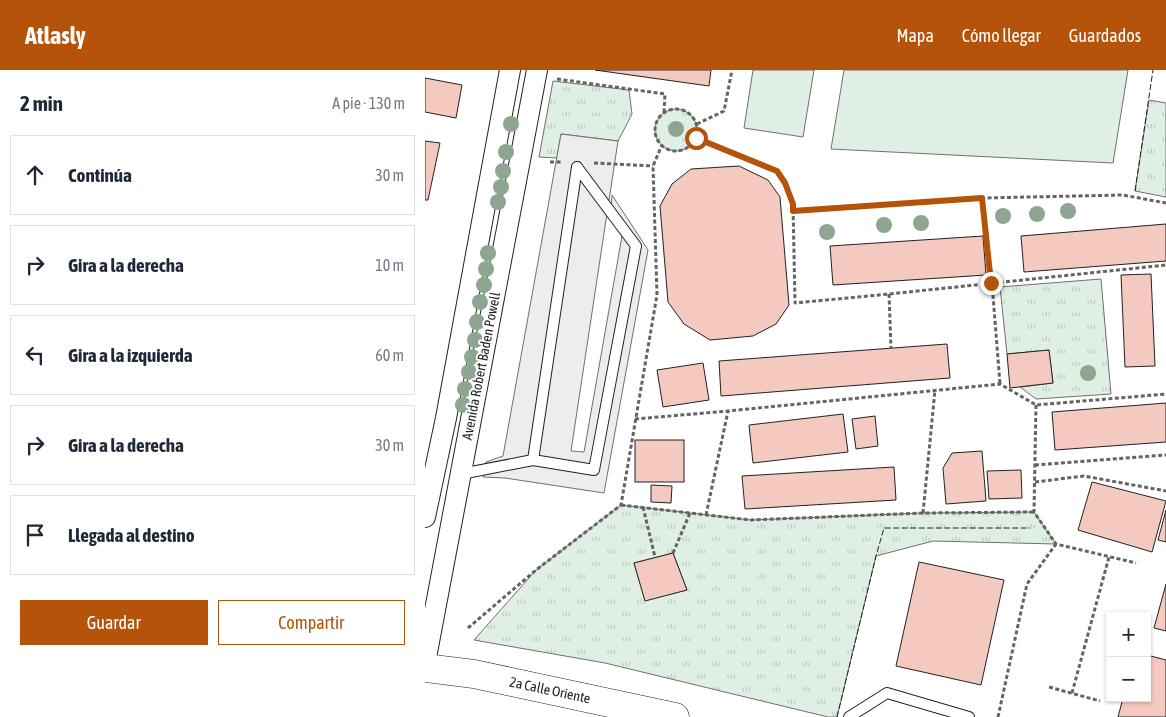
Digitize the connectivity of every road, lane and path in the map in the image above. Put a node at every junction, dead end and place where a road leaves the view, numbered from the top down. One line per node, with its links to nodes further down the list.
1 (510, 70): 13 (street, Avenida Robert Baden Powell)
2 (732, 70): 5 (path)
3 (545, 74): 4 (path); 15 (street, Avenida Robert Baden Powell)
4 (664, 114): 5 (path); 7 (path)
5 (697, 124): 6 (path)
6 (696, 138): 7 (path); 14 (path)
7 (662, 145): 10 (path)
8 (549, 162): 9 (path)
9 (568, 162)
10 (587, 163)
11 (982, 198): 12 (path); 14 (path); 17 (path)
12 (1166, 203)
13 (484, 211): 15 (street); 25 (street, Avenida Robert Baden Powell)
14 (793, 211): 18 (path)
15 (509, 215): 27 (street, Avenida Robert Baden Powell)
16 (1166, 265): 17 (path)
17 (991, 283): 18 (path); 20 (path)
18 (889, 294): 19 (path)
19 (891, 348)
20 (1000, 384): 21 (path); 23 (path)
21 (935, 390): 24 (path); 38 (path)
22 (1166, 394): 23 (path)
23 (1036, 405): 30 (path)
24 (728, 411): 26 (path); 39 (path)
25 (446, 418): 27 (street); 40 (street, Avenida Robert Baden Powell)
26 (635, 419)
27 (471, 423): 31 (street, Avenida Robert Baden Powell)
28 (1166, 455): 30 (path)
29 (533, 460): 29 (lane); 31 (lane)
30 (1035, 465): 32 (path)
31 (461, 474): 46 (street, Avenida Robert Baden Powell)
32 (1035, 482): 33 (path); 36 (path)
33 (1166, 491)
34 (621, 505): 35 (path)
35 (643, 507): 37 (path); 43 (path)
36 (1034, 512): 38 (path); 41 (path)
37 (690, 513): 39 (path); 42 (path)
38 (923, 513): 39 (path)
39 (706, 515)
40 (425, 517)
41 (1056, 544): 44 (path); 54 (path)
42 (673, 553)
43 (655, 557)
44 (1109, 557): 45 (path); 49 (path)
45 (1137, 563)
46 (425, 662)
47 (425, 668): 51 (main road, 2a Calle Oriente)
48 (1049, 687): 49 (path)
49 (1072, 693): 50 (path)
50 (1100, 701)
51 (675, 717)
52 (849, 717): 53 (lane)
53 (969, 717)
54 (998, 717)

